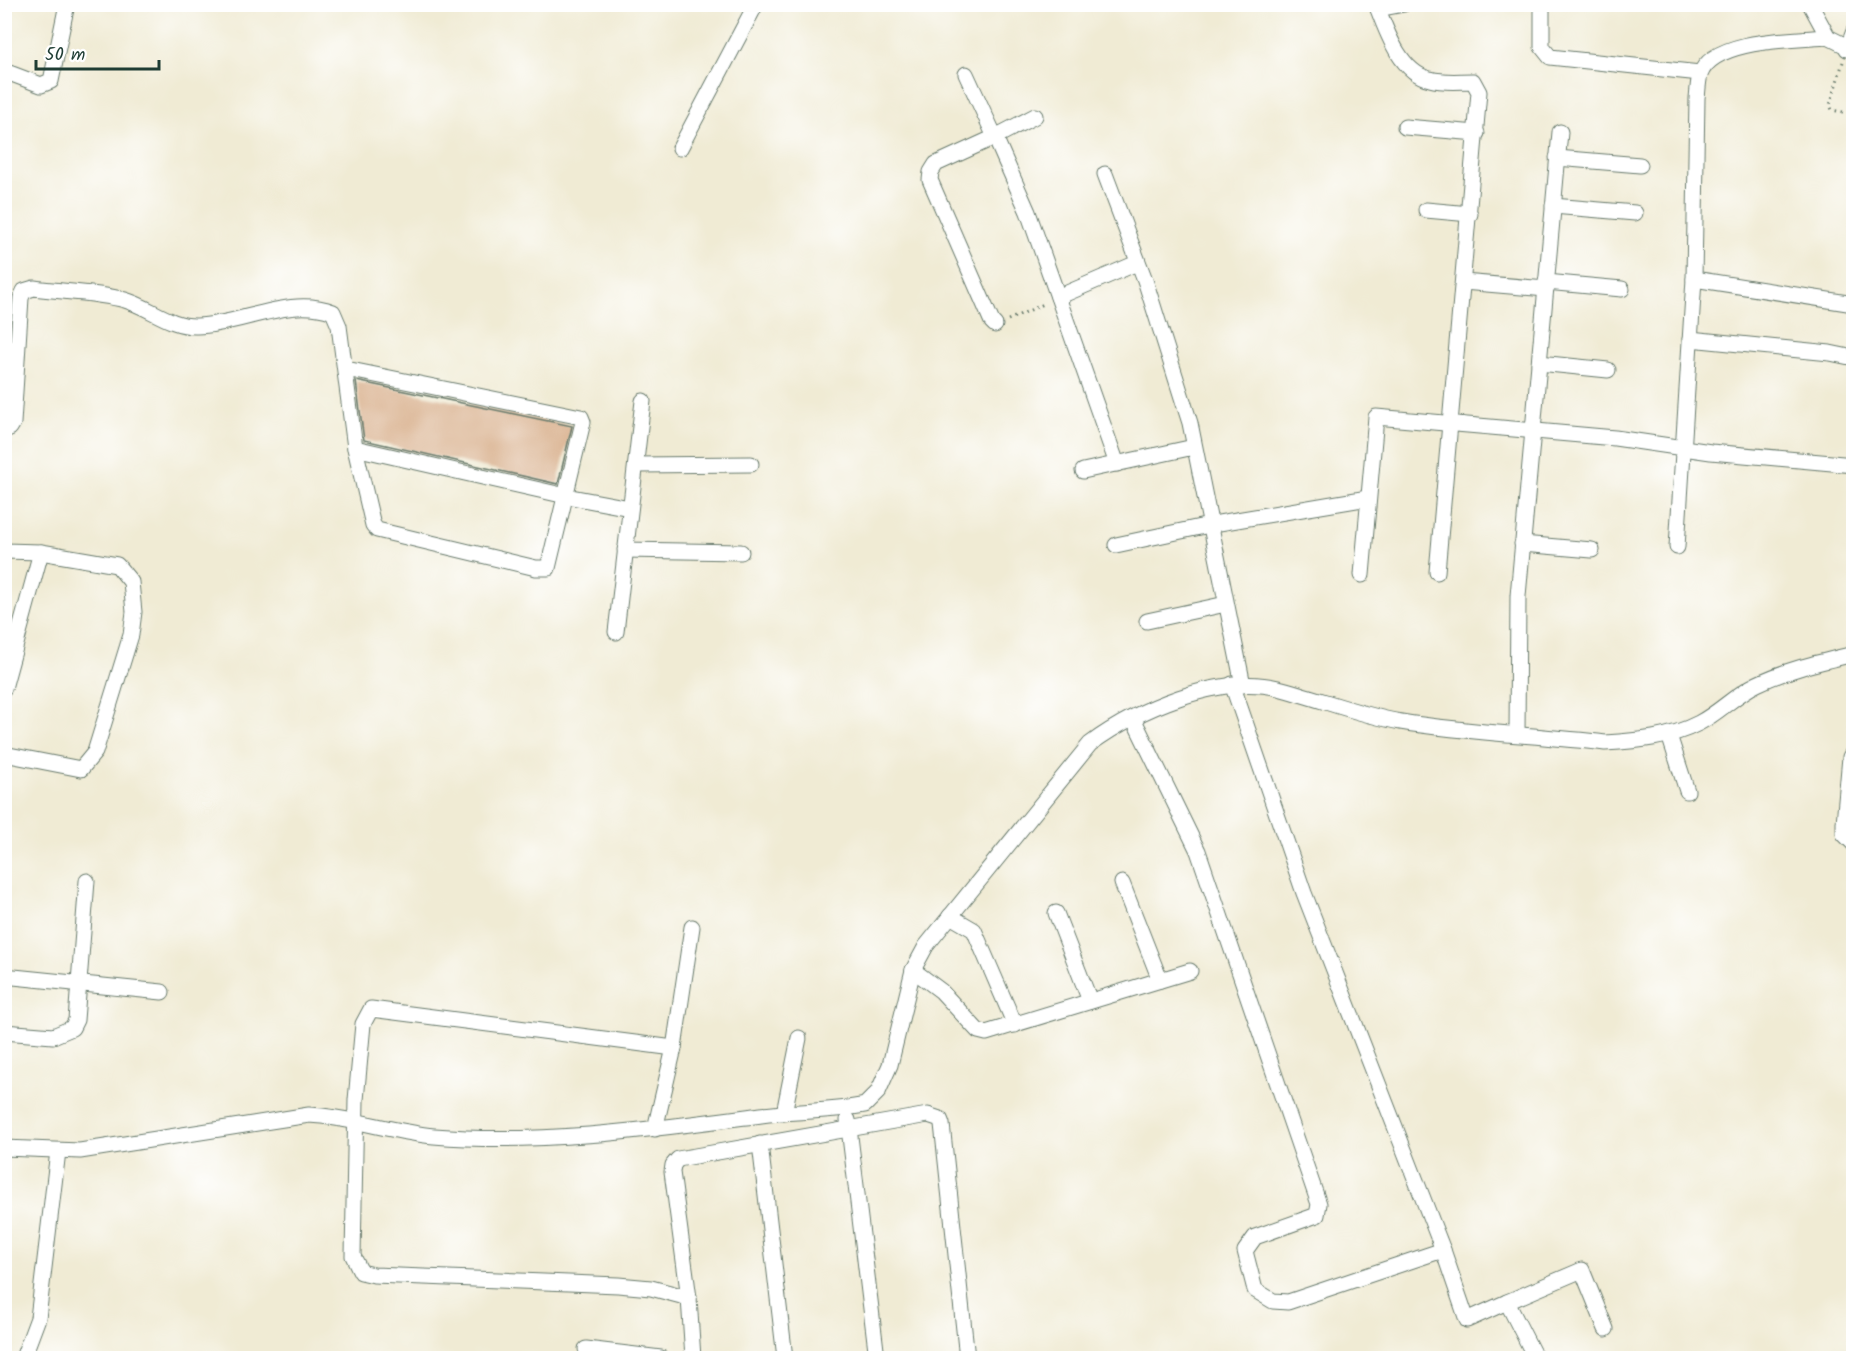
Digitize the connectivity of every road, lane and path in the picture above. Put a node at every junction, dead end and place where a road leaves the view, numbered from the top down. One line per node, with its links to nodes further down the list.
1 (67, 4): 10 (street)
2 (756, 4): 19 (street)
3 (1404, 4): 6 (street)
4 (1542, 4): 11 (street)
5 (1810, 4): 8 (street)
6 (1377, 7): 17 (street)
7 (1854, 32): 9 (street)
8 (1828, 37): 9 (street); 11 (street)
9 (1850, 49): 13 (path)
10 (4, 72)
11 (1700, 73): 28 (street)
12 (966, 74): 18 (street)
13 (1854, 114)
14 (1035, 116): 18 (street)
15 (1405, 127): 17 (street)
16 (1560, 132): 20 (street)
17 (1478, 133): 26 (street)
18 (995, 137): 32 (street); 34 (street)
19 (680, 148)
20 (1557, 158): 21 (street); 23 (street)
21 (1640, 165)
22 (1104, 174): 27 (street)
23 (1553, 206): 25 (street); 30 (street)
24 (1426, 210): 26 (street)
25 (1635, 213)
26 (1470, 214): 29 (street)
27 (1137, 263): 32 (street); 44 (street)
28 (1694, 279): 33 (street); 35 (street)
29 (1463, 282): 30 (street); 41 (street)
30 (1546, 286): 31 (street); 37 (street)
31 (1622, 289)
32 (1058, 297): 34 (path); 48 (street)
33 (1854, 304)
34 (995, 325)
35 (1690, 339): 36 (street); 46 (street)
36 (1854, 358)
37 (1539, 363): 39 (street); 43 (street)
38 (346, 369): 42 (street); 45 (street); 52 (street)
39 (1608, 370)
40 (643, 401): 49 (street)
41 (1451, 423): 43 (street); 53 (street); 64 (street)
42 (4, 429)
43 (1533, 430): 46 (street); 56 (street)
44 (1194, 447): 48 (street); 55 (street)
45 (355, 448): 52 (street); 52 (street)
46 (1683, 448): 50 (street); 58 (street)
47 (751, 464): 49 (street)
48 (1117, 464): 51 (street)
49 (636, 465): 54 (street)
50 (1854, 465)
51 (1083, 471)
52 (566, 496): 54 (street)
53 (1368, 498): 55 (street); 65 (street)
54 (630, 508): 59 (street)
55 (1210, 525): 57 (street); 66 (street)
56 (1522, 544): 60 (street); 73 (street)
57 (1116, 545)
58 (1677, 546)
59 (625, 550): 63 (street); 68 (street)
60 (1592, 550)
61 (4, 551): 62 (street)
62 (41, 552): 71 (street); 76 (street)
63 (741, 552)
64 (1437, 572)
65 (1362, 575)
66 (1226, 604): 67 (street); 70 (street)
67 (1147, 621)
68 (616, 632)
69 (1854, 654): 74 (street)
70 (1237, 685): 72 (street); 73 (street); 103 (street)
71 (4, 688)
72 (1133, 718): 82 (street); 103 (street)
73 (1517, 734): 74 (street)
74 (1669, 735): 77 (street)
75 (1854, 751): 78 (street)
76 (4, 754)
77 (1688, 791)
78 (1854, 844)
79 (87, 881): 88 (street)
80 (1122, 883): 87 (street)
81 (1056, 913): 90 (street)
82 (950, 916): 84 (street); 91 (street)
83 (692, 927): 94 (street)
84 (914, 970): 91 (street); 95 (street)
85 (1190, 971): 87 (street)
86 (4, 976): 88 (street)
87 (1160, 980): 90 (street)
88 (80, 983): 89 (street); 92 (street)
89 (162, 992)
90 (1090, 1001): 91 (street)
91 (1015, 1025)
92 (4, 1032)
93 (799, 1038): 96 (street)
94 (674, 1048): 97 (street); 99 (street)
95 (847, 1109): 96 (street); 98 (street)
96 (784, 1113): 99 (street)
97 (355, 1123): 99 (street); 102 (street); 104 (street)
98 (848, 1128): 100 (street); 113 (street); 114 (street)
99 (655, 1129)
100 (760, 1144): 104 (street); 112 (street)
101 (4, 1148): 102 (street)
102 (58, 1151): 109 (street)
103 (1443, 1250): 105 (street)
104 (689, 1298): 111 (street)
105 (1507, 1302): 106 (street); 108 (street)
106 (1606, 1329)
107 (586, 1349): 110 (street)
108 (1534, 1358)
109 (22, 1359)
110 (661, 1359)
111 (693, 1359)
112 (785, 1359)
113 (877, 1359)
114 (967, 1359)

